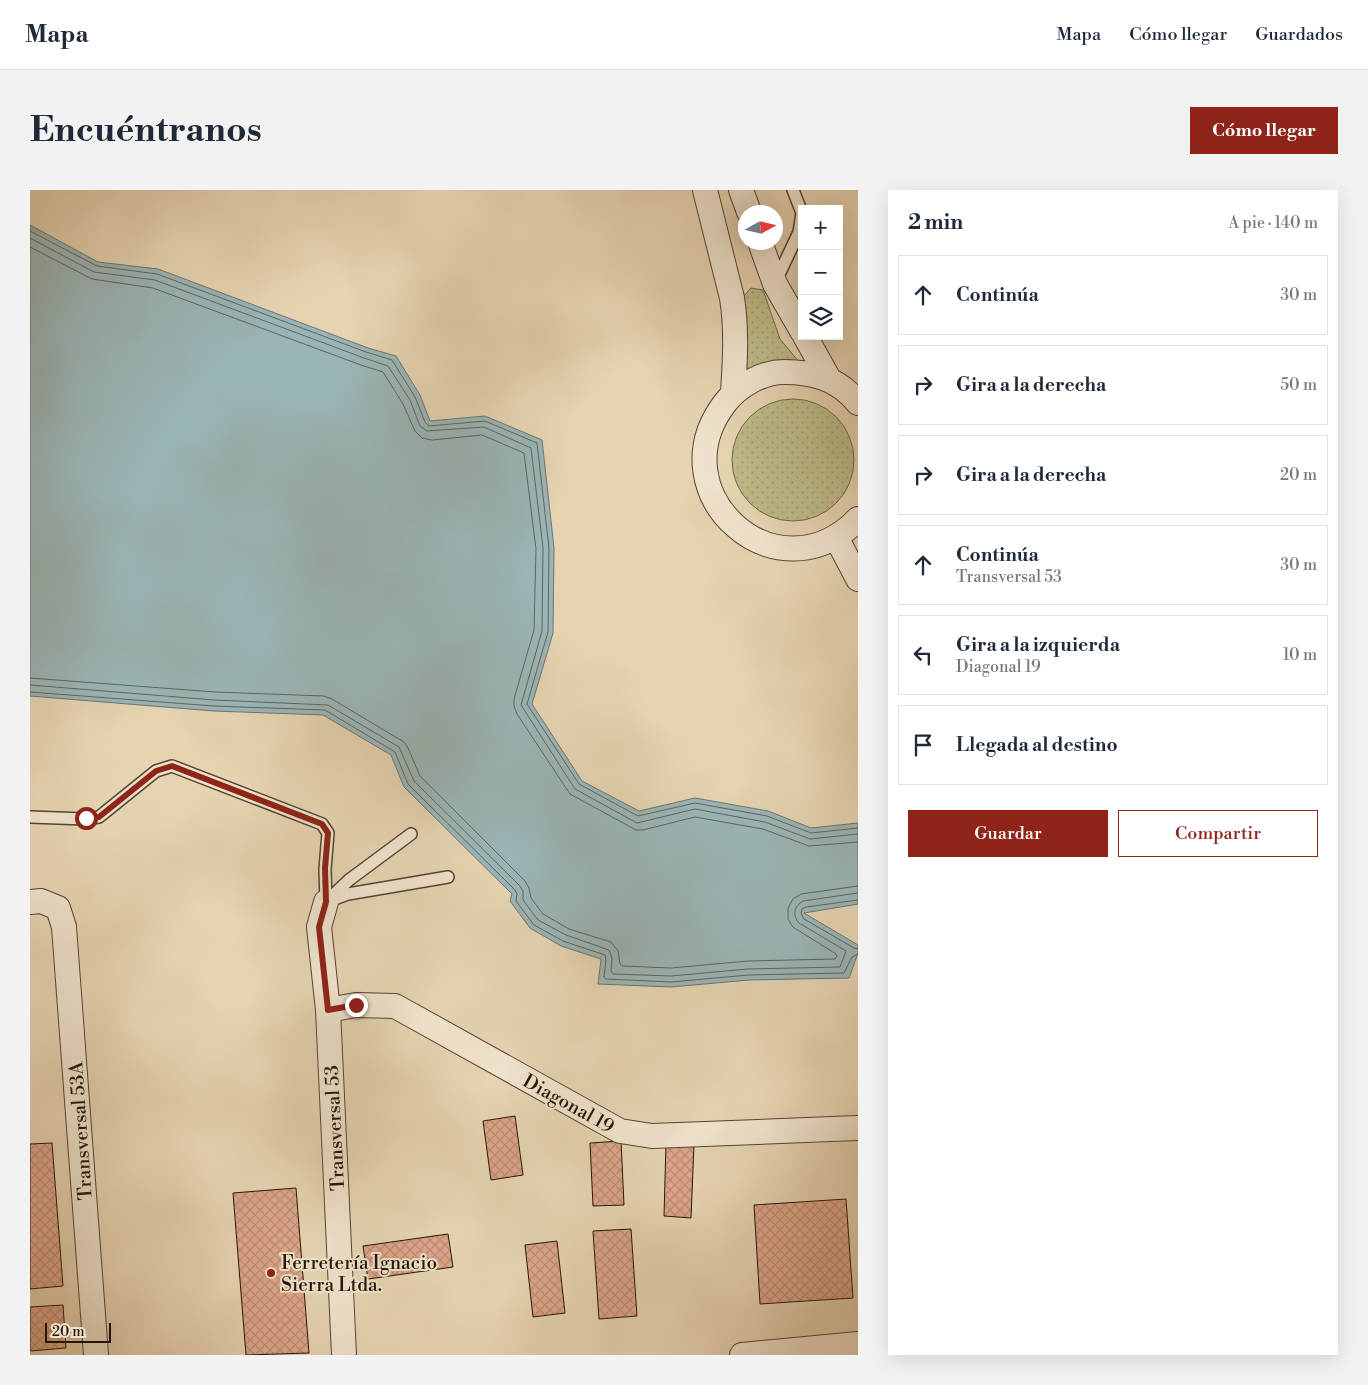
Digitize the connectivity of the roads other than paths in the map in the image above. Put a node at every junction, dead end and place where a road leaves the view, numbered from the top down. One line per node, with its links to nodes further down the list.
1 (794, 190): 4 (lane)
2 (708, 194): 8 (street)
3 (763, 250): 4 (street)
4 (775, 284): 5 (street)
5 (798, 324)
6 (807, 340): 7 (street)
7 (829, 379): 8 (street); 9 (street)
8 (733, 393): 11 (street)
9 (855, 396)
10 (858, 519): 11 (street)
11 (836, 537): 12 (street)
12 (858, 579)
13 (30, 817): 17 (lane)
14 (411, 834): 17 (lane)
15 (448, 877): 17 (lane)
16 (30, 902): 21 (street, Transversal 53A)
17 (326, 902): 18 (street, Transversal 53)
18 (328, 1010): 19 (street, Diagonal 19); 22 (street, Transversal 53)
19 (858, 1128)
20 (858, 1344): 23 (street)
21 (96, 1355)
22 (344, 1355)
23 (742, 1355)

